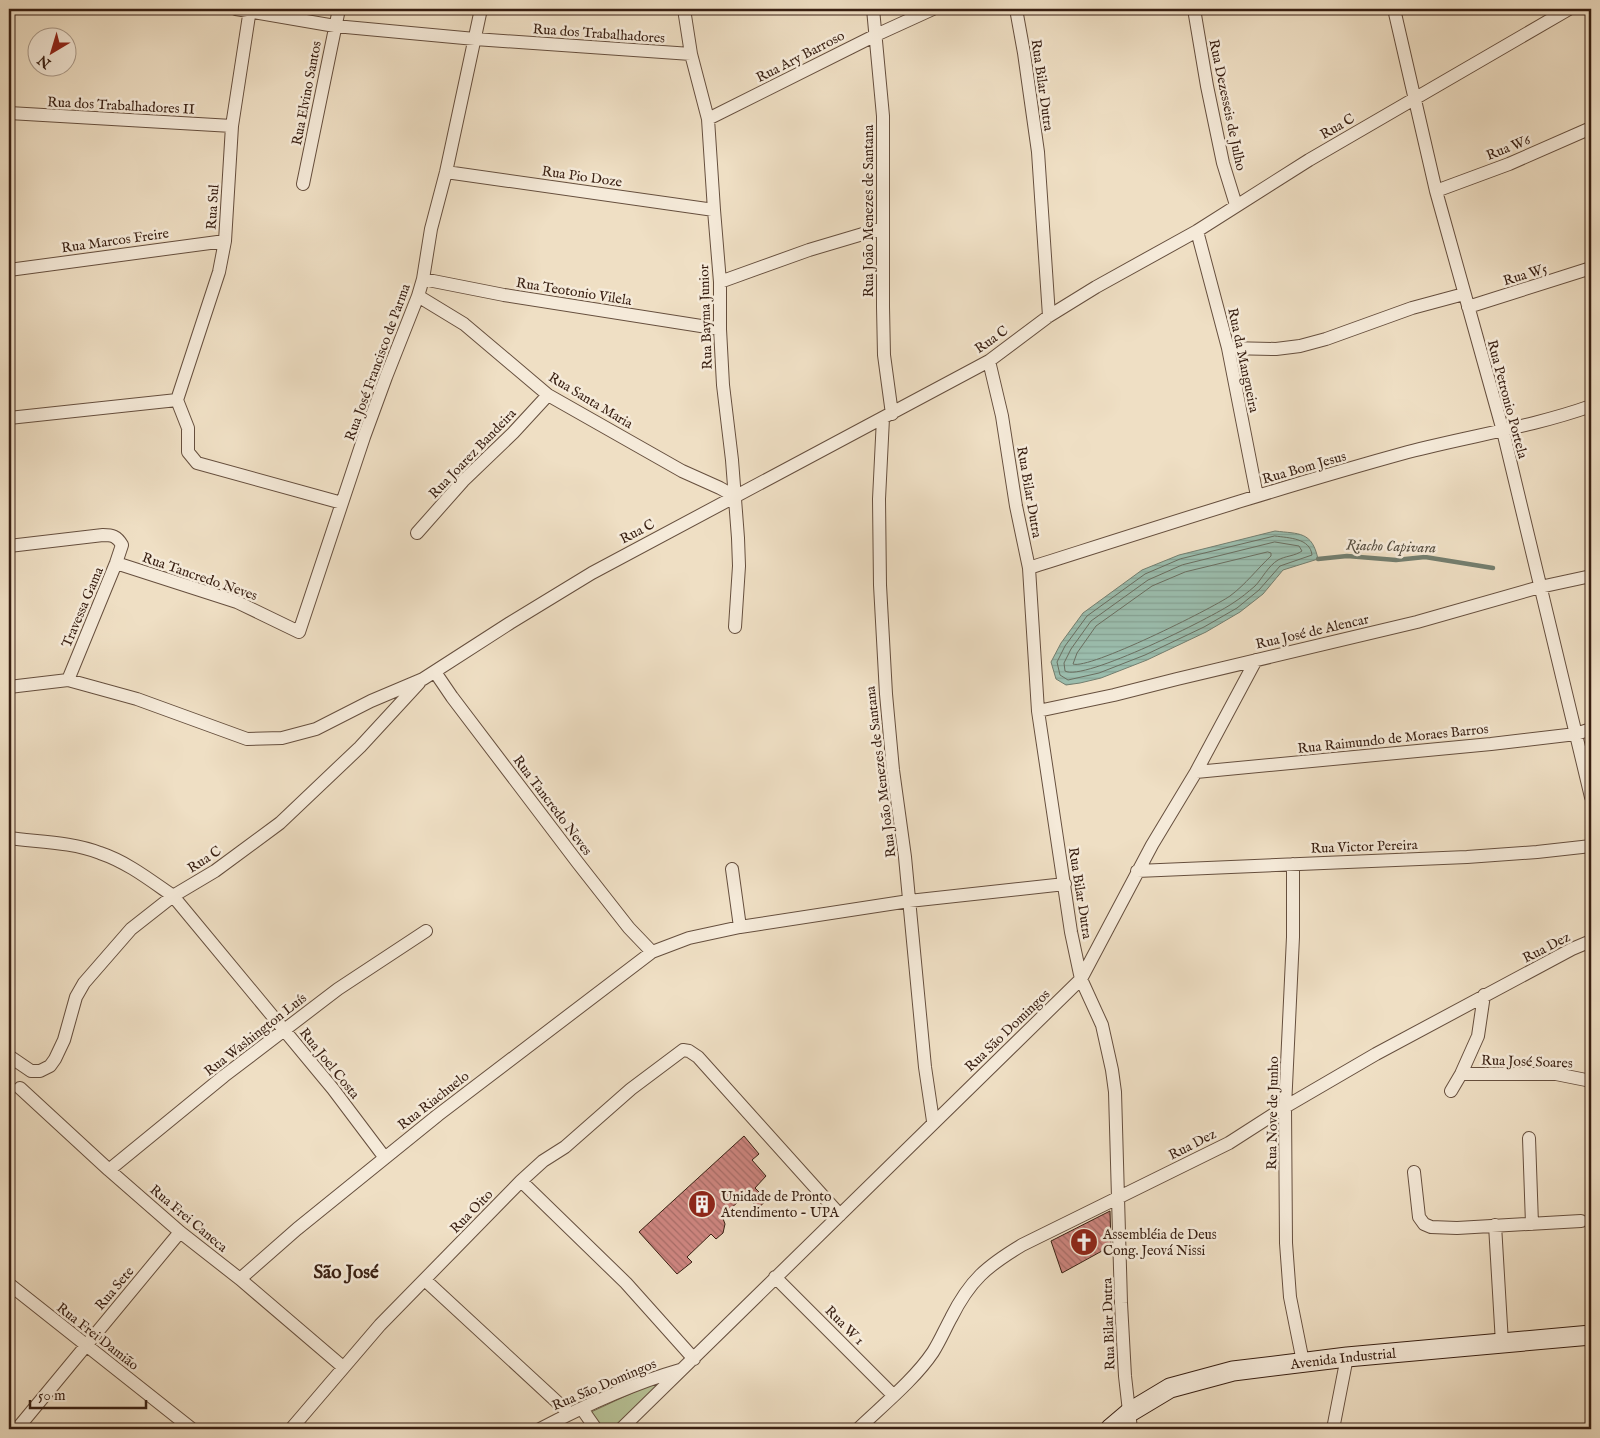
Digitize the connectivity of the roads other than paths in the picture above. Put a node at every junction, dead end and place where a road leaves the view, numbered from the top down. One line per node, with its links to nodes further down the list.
1 (245, 9): 11 (street, Rua dos Trabalhadores); 18 (street, Rua Sul)
2 (339, 9): 11 (street, Rua Elvino Santos)
3 (481, 9): 13 (street, Rua José Francisco de Parma)
4 (684, 9): 14 (street, Rua Bayma Junior)
5 (873, 9): 12 (street, Rua João Menezes de Santana)
6 (933, 9): 12 (street, Rua Ary Barroso)
7 (1016, 9): 34 (street, Rua Bilar Dutra)
8 (1194, 9): 23 (street, Rua Dezesseis de Julho)
9 (1394, 9): 15 (street, Rua Petronio Portela)
10 (1569, 9): 15 (street, Rua C)
11 (336, 26): 13 (street, Rua dos Trabalhadores); 21 (street, Rua Elvino Santos)
12 (876, 35): 17 (street, Rua Ary Barroso); 25 (street, Rua João Menezes de Santana)
13 (475, 40): 14 (street, Rua dos Trabalhadores); 20 (street, Rua José Francisco de Parma)
14 (691, 54): 17 (street, Rua Bayma Junior)
15 (1414, 99): 22 (street, Rua Petronio Portela); 23 (street, Rua C)
16 (9, 113): 18 (street, Rua dos Trabalhadores II)
17 (708, 119): 24 (street, Rua Bayma Junior)
18 (232, 126): 27 (street, Rua Sul)
19 (1591, 128): 22 (street, Rua W6)
20 (446, 172): 24 (street, Rua Pio Doze); 30 (street, Rua José Francisco de Parma)
21 (303, 184)
22 (1436, 191): 33 (street, Rua Petronio Portela)
23 (1236, 205): 26 (street, Rua C)
24 (714, 210): 31 (street, Rua Bayma Junior)
25 (883, 228): 31 (street); 41 (street, Rua João Menezes de Santana)
26 (1197, 231): 34 (street, Rua C); 36 (street, Rua da Mangueira)
27 (225, 241): 29 (street, Rua Marcos Freire); 39 (street, Rua Sul)
28 (1591, 268): 33 (street, Rua W5)
29 (9, 270)
30 (423, 279): 32 (street, Rua José Francisco de Parma); 35 (street, Rua Teotonio Vilela)
31 (720, 282): 35 (street, Rua Bayma Junior)
32 (418, 296): 38 (street, Rua Santa Maria); 46 (street, Rua José Francisco de Parma)
33 (1466, 301): 36 (street, Rua W5); 43 (street, Rua Petronio Portela)
34 (1049, 316): 37 (street, Rua C)
35 (720, 330): 44 (street, Rua Bayma Junior)
36 (1228, 348): 45 (street, Rua da Mangueira)
37 (989, 361): 41 (street, Rua C); 50 (street, Rua Bilar Dutra)
38 (548, 395): 44 (street, Rua Santa Maria); 47 (street, Rua Joarez Bandeira)
39 (177, 400): 42 (street); 46 (street)
40 (1591, 406): 43 (street, Rua Bom Jesus)
41 (887, 416): 44 (street, Rua C); 72 (street, Rua João Menezes de Santana)
42 (9, 418)
43 (1502, 431): 45 (street, Rua Bom Jesus); 52 (street, Rua Petronio Portela)
44 (734, 496): 53 (street, Rua Bayma Junior); 56 (street, Rua C)
45 (1257, 496): 50 (street, Rua Bom Jesus)
46 (342, 503): 54 (street, Rua José Francisco de Parma)
47 (417, 533)
48 (9, 546): 49 (street, Travessa Gama)
49 (116, 564): 54 (street, Rua Tancredo Neves); 57 (street, Travessa Gama)
50 (1029, 568): 60 (street, Rua Bilar Dutra)
51 (1591, 576): 52 (street, Rua José de Alencar)
52 (1540, 587): 55 (street, Rua José de Alencar); 62 (street, Rua Petronio Portela)
53 (735, 627)
54 (299, 632)
55 (1256, 660): 60 (street, Rua José de Alencar); 63 (street, Rua São Domingos)
56 (435, 672): 58 (street, Rua C); 76 (street, Rua Tancredo Neves)
57 (68, 680): 58 (street, Rua C); 59 (street)
58 (423, 680): 71 (street, Rua C)
59 (9, 687)
60 (1038, 711): 70 (street, Rua Bilar Dutra)
61 (1591, 729): 62 (street, Rua Raimundo de Moraes Barros)
62 (1576, 734): 63 (street, Rua Raimundo de Moraes Barros); 64 (street, Rua Petronio Portela)
63 (1196, 772): 69 (street, Rua São Domingos)
64 (1591, 797)
65 (9, 838): 71 (street, Rua Joel Costa)
66 (1591, 846): 67 (street, Rua Victor Pereira)
67 (1293, 864): 69 (street, Rua Victor Pereira); 85 (street, Rua Nove de Junho)
68 (732, 869): 73 (street)
69 (1137, 871): 77 (street, Rua São Domingos)
70 (1065, 884): 72 (street, Rua Riachuelo); 77 (street, Rua Bilar Dutra)
71 (173, 896): 79 (street, Rua Joel Costa); 80 (street, Rua C)
72 (909, 901): 73 (street, Rua Riachuelo); 86 (street, Rua João Menezes de Santana)
73 (740, 927): 76 (street, Rua Riachuelo)
74 (426, 931): 79 (street, Rua Washington Luís)
75 (1591, 941): 78 (street, Rua Dez)
76 (652, 952): 88 (street, Rua Riachuelo)
77 (1081, 979): 86 (street, Rua São Domingos); 92 (street, Rua Bilar Dutra)
78 (1484, 995): 81 (street); 85 (street, Rua Dez)
79 (284, 1030): 88 (street, Rua Joel Costa); 89 (street, Rua Washington Luís)
80 (9, 1056)
81 (1461, 1074): 82 (street, Rua José Soares); 84 (street)
82 (1591, 1080)
83 (20, 1088): 89 (street, Rua Frei Caneca)
84 (1451, 1091)
85 (1285, 1106): 92 (street, Rua Dez); 107 (street, Rua Nove de Junho)
86 (934, 1121): 93 (street, Rua São Domingos)
87 (1528, 1138): 95 (street)
88 (384, 1158): 99 (street, Rua Riachuelo)
89 (110, 1170): 97 (street, Rua Frei Caneca)
90 (1414, 1172): 96 (street)
91 (521, 1181): 93 (street, Rua Oito); 100 (street, Rua Oito); 106 (street)
92 (1119, 1198): 110 (street, Rua Dez); 113 (street, Rua Bilar Dutra)
93 (840, 1215): 98 (street, Rua São Domingos)
94 (1581, 1221): 95 (street)
95 (1532, 1224): 96 (street)
96 (1495, 1226): 103 (street)
97 (180, 1232): 99 (street, Rua Frei Caneca); 104 (street, Rua Sete)
98 (776, 1278): 106 (street, Rua São Domingos); 110 (street, Rua W 1)
99 (240, 1279): 108 (street, Rua Frei Caneca)
100 (425, 1280): 108 (street, Rua Oito); 112 (street)
101 (9, 1284): 104 (street, Rua Frei Damião)
102 (1591, 1335): 103 (street, Avenida Industrial)
103 (1502, 1343): 105 (street, Avenida Industrial)
104 (86, 1345): 114 (street, Rua Sete); 115 (street, Rua Frei Damião)
105 (1346, 1357): 107 (street, Avenida Industrial); 122 (street)
106 (694, 1359): 109 (street, Rua São Domingos)
107 (1303, 1362): 113 (street, Avenida Industrial)
108 (343, 1367): 116 (street, Rua Oito)
109 (681, 1369): 111 (street, Rua São Domingos); 119 (street)
110 (893, 1394): 120 (street, Rua Dez)
111 (582, 1409): 112 (street, Rua São Domingos); 118 (street)
112 (569, 1413): 117 (street, Rua São Domingos)
113 (1130, 1421): 121 (street, Avenida Industrial)
114 (17, 1429)
115 (192, 1429)
116 (291, 1429)
117 (540, 1429)
118 (596, 1429)
119 (621, 1429)
120 (858, 1429)
121 (1110, 1429)
122 (1333, 1429)

